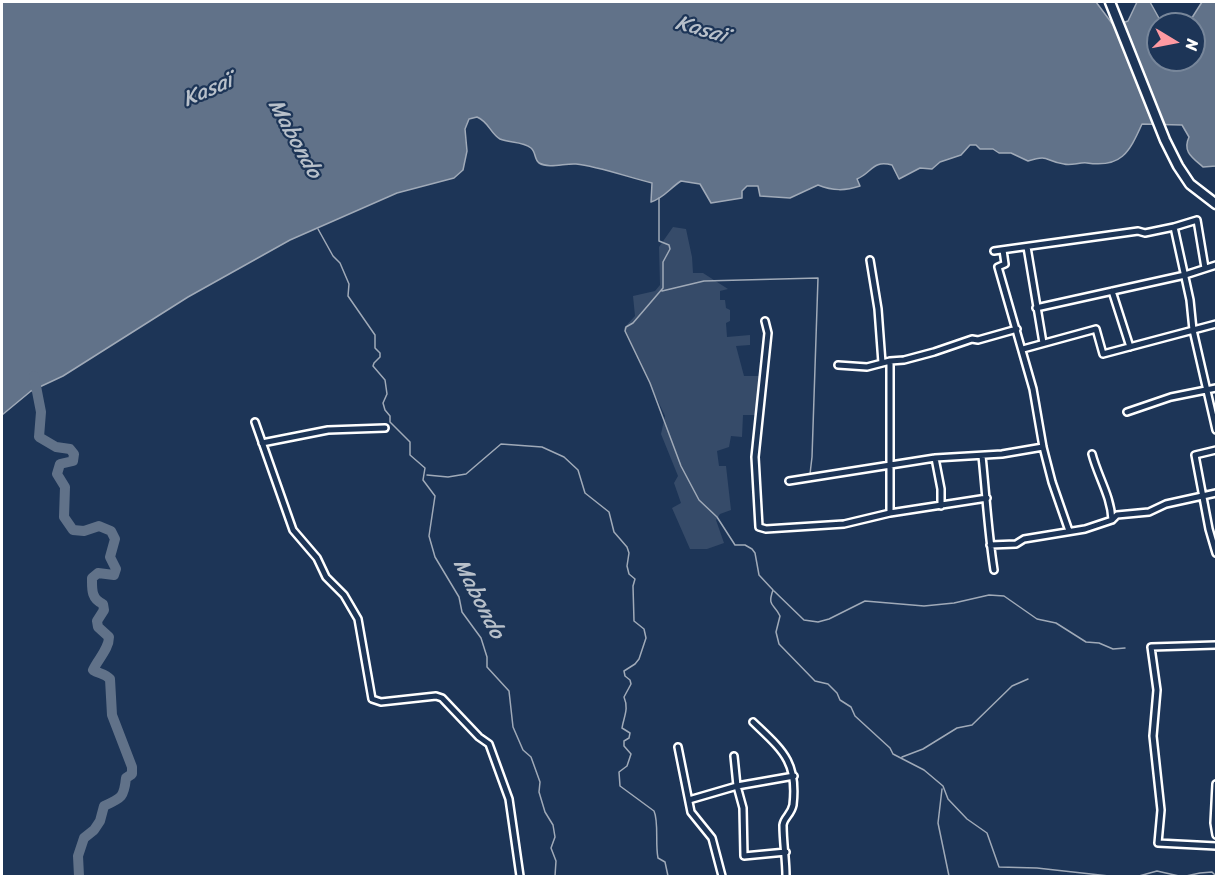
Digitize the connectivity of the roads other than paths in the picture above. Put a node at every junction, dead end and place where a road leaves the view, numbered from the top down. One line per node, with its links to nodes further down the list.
1 (1110, 2): 2 (main road)
2 (1216, 204)
3 (1174, 227): 4 (street); 9 (street); 10 (street)
4 (1027, 247): 5 (street); 12 (street)
5 (1003, 250): 6 (street); 15 (street)
6 (994, 251)
7 (870, 260): 21 (street)
8 (1216, 265): 9 (street)
9 (1205, 268): 10 (street)
10 (1185, 275): 11 (street); 16 (street)
11 (1112, 291): 12 (street); 18 (street)
12 (1036, 308): 17 (street)
13 (765, 321): 41 (street)
14 (1216, 324): 16 (street)
15 (1017, 330): 19 (street); 20 (street)
16 (1193, 330): 18 (street); 24 (street)
17 (1043, 343): 18 (street); 19 (street)
18 (1130, 347)
19 (1023, 349): 30 (street)
20 (890, 361): 21 (street); 35 (street)
21 (882, 363): 22 (street)
22 (837, 365)
23 (1216, 388): 24 (street)
24 (1207, 390): 25 (street); 28 (street)
25 (1127, 412)
26 (255, 422): 29 (street)
27 (385, 428): 29 (street)
28 (1216, 430)
29 (262, 443): 59 (street)
30 (1043, 447): 33 (street); 43 (street)
31 (1216, 450): 38 (street)
32 (1092, 454): 42 (street)
33 (982, 456): 34 (street); 39 (street)
34 (935, 458): 35 (street); 40 (street)
35 (890, 466): 36 (street); 41 (street)
36 (789, 481)
37 (1216, 493): 38 (street)
38 (1202, 496): 42 (street); 45 (street)
39 (987, 498): 40 (street); 44 (street)
40 (941, 506): 41 (street)
41 (890, 513)
42 (1112, 520): 43 (street)
43 (1069, 531): 44 (street)
44 (990, 544): 46 (street)
45 (1216, 553)
46 (994, 570)
47 (1216, 645): 57 (street)
48 (753, 722): 51 (street)
49 (678, 747): 54 (street)
50 (734, 756): 53 (street)
51 (794, 776): 53 (street); 58 (street)
52 (1216, 784): 55 (street)
53 (737, 786): 54 (street); 58 (street)
54 (689, 800): 60 (street)
55 (1216, 812): 56 (street)
56 (1216, 835)
57 (1216, 846)
58 (786, 852): 61 (street)
59 (520, 876)
60 (723, 876)
61 (786, 876)

